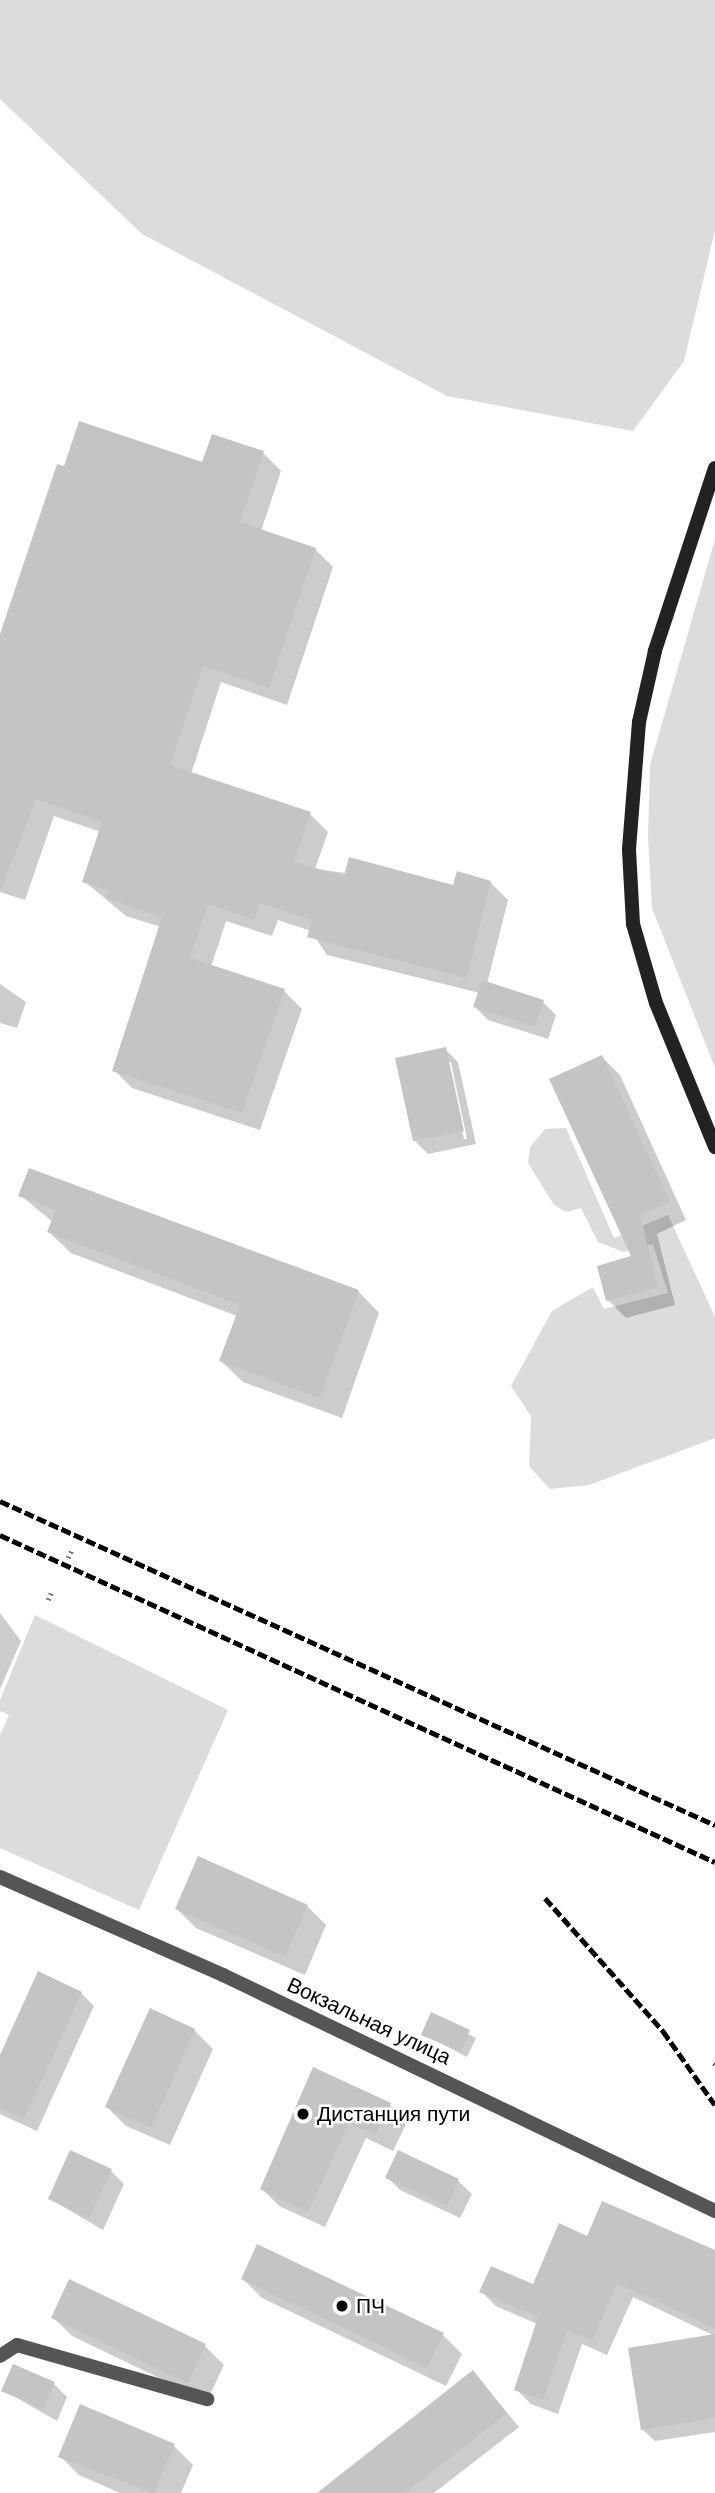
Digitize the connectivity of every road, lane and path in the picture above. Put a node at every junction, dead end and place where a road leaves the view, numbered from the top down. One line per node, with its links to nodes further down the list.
1 (714, 470): 2 (main road)
2 (715, 1147)
3 (72, 1549): 4 (path)
4 (68, 1558)
5 (51, 1593): 6 (path)
6 (48, 1600)
7 (0, 1877): 8 (street, Вокзальная улица)
8 (715, 2211)
9 (0, 2356): 10 (street)
10 (207, 2399)

